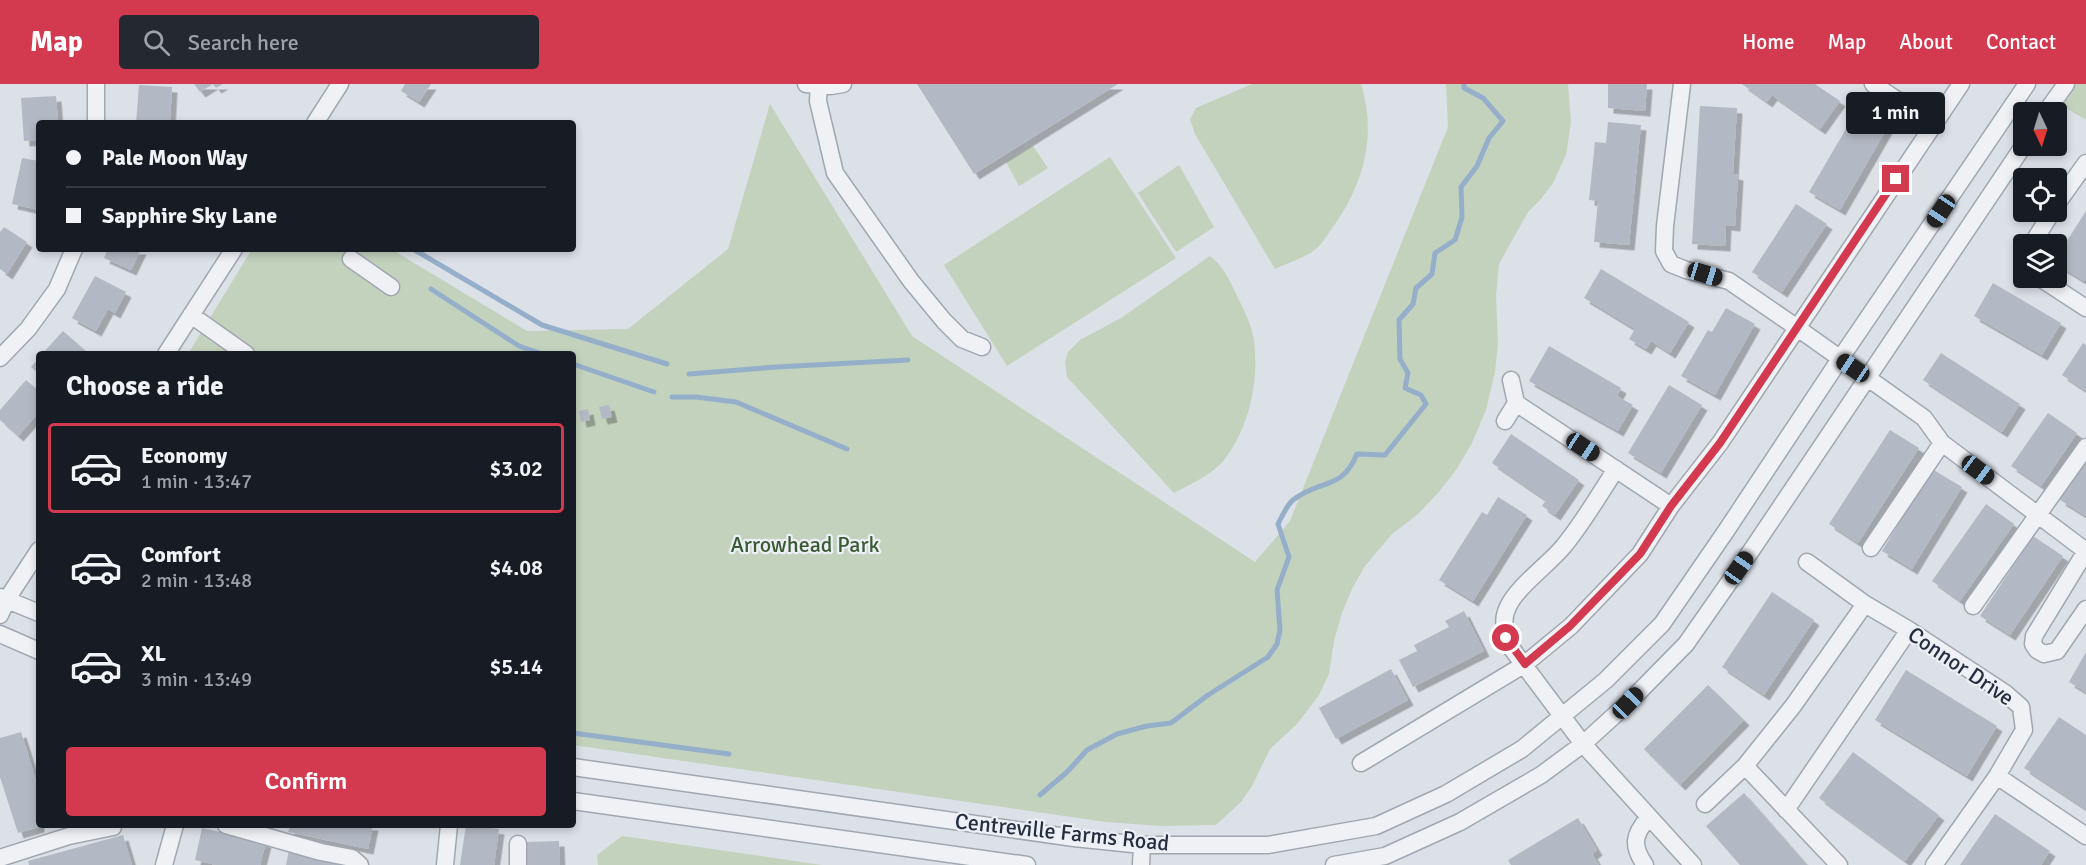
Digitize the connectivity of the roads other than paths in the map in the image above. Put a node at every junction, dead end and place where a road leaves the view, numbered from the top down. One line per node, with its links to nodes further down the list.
1 (96, 84): 11 (street)
2 (340, 84): 12 (street)
3 (843, 84): 9 (street)
4 (1682, 84): 24 (street)
5 (1873, 84): 13 (street)
6 (1961, 84): 13 (street)
7 (2027, 84): 29 (street, Centreville Farms Road)
8 (2066, 84): 10 (street)
9 (813, 85): 25 (street)
10 (2053, 102)
11 (96, 120)
12 (317, 120)
13 (1933, 124): 24 (street)
14 (2017, 156): 30 (street)
15 (2086, 163): 16 (street)
16 (2067, 190)
17 (73, 252): 28 (street)
18 (232, 252): 23 (street)
19 (351, 258): 20 (street)
20 (391, 287)
21 (2055, 288): 22 (street)
22 (2086, 308)
23 (191, 315): 26 (street); 27 (street)
24 (1796, 327): 29 (street); 37 (street)
25 (982, 347)
26 (168, 351)
27 (242, 351)
28 (0, 358)
29 (1840, 359): 30 (street); 53 (street, Centreville Farms Road)
30 (1867, 377): 34 (street); 54 (street)
31 (1511, 380): 32 (street)
32 (1516, 403): 33 (street); 36 (street)
33 (1505, 421)
34 (1942, 443): 38 (street); 39 (street)
35 (2086, 447): 38 (street)
36 (1616, 469): 37 (street); 52 (street)
37 (1671, 506): 52 (street)
38 (2038, 516): 40 (street); 45 (street)
39 (1871, 548)
40 (2086, 551): 46 (street)
41 (36, 554): 43 (street)
42 (1807, 562): 44 (street, Connor Drive)
43 (4, 598): 47 (street); 48 (street)
44 (1865, 604): 49 (street, Connor Drive); 56 (street)
45 (1973, 606)
46 (2086, 609)
47 (36, 612)
48 (0, 615)
49 (1909, 630): 58 (street, Connor Drive); 61 (street)
50 (0, 634): 51 (street)
51 (36, 650)
52 (1525, 664): 53 (street); 55 (street)
53 (1563, 717): 54 (street); 70 (street, Centreville Farms Road)
54 (1583, 744): 62 (street); 79 (street)
55 (1361, 763)
56 (1745, 766): 60 (street); 61 (street)
57 (576, 767): 70 (street, Centreville Farms Road)
58 (1997, 776): 68 (street); 82 (street, Connor Drive)
59 (576, 801): 77 (street, Centreville Farms Road)
60 (1705, 804)
61 (1786, 810): 81 (street)
62 (1649, 817): 72 (street); 80 (street)
63 (102, 828): 67 (street)
64 (174, 828): 73 (street)
65 (237, 828): 74 (street)
66 (449, 828): 75 (street)
67 (68, 831): 71 (street)
68 (2086, 836)
69 (518, 844): 76 (street)
70 (1142, 845): 78 (street)
71 (4, 860)
72 (1691, 864)
73 (164, 865)
74 (360, 865)
75 (445, 865)
76 (518, 865)
77 (1027, 865)
78 (1141, 865)
79 (1334, 865)
80 (1645, 865)
81 (1839, 865)
82 (1934, 865)

